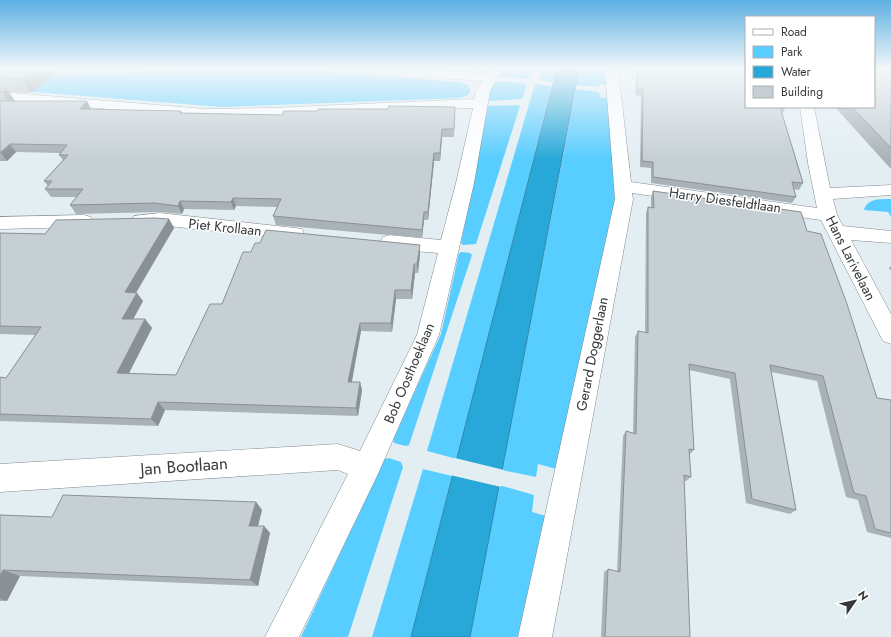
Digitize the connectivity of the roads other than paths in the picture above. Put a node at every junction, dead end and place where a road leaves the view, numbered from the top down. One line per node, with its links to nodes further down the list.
1 (33, 99): 4 (street)
2 (481, 99): 4 (street, Bob Oosthoeklaan)
3 (615, 99): 6 (street, Gerard Doggerlaan)
4 (480, 104): 17 (street, Bob Oosthoeklaan)
5 (807, 108): 8 (street, Hans Larivelaan)
6 (622, 186): 9 (street, Harry Diesfeldtlaan); 22 (street, Gerard Doggerlaan)
7 (891, 190): 8 (street)
8 (823, 194): 9 (street, Hans Larivelaan)
9 (828, 214): 13 (street, Hans Larivelaan)
10 (128, 220): 14 (street, Piet Krollaan)
11 (104, 221): 12 (street)
12 (0, 223)
13 (837, 232): 15 (street); 18 (street, Hans Larivelaan)
14 (310, 235)
15 (891, 237)
16 (372, 241): 17 (street)
17 (450, 248): 19 (street, Bob Oosthoeklaan)
18 (891, 335)
19 (367, 467): 20 (street, Jan Bootlaan); 21 (street, Bob Oosthoeklaan)
20 (0, 478)
21 (282, 637)
22 (535, 637)

